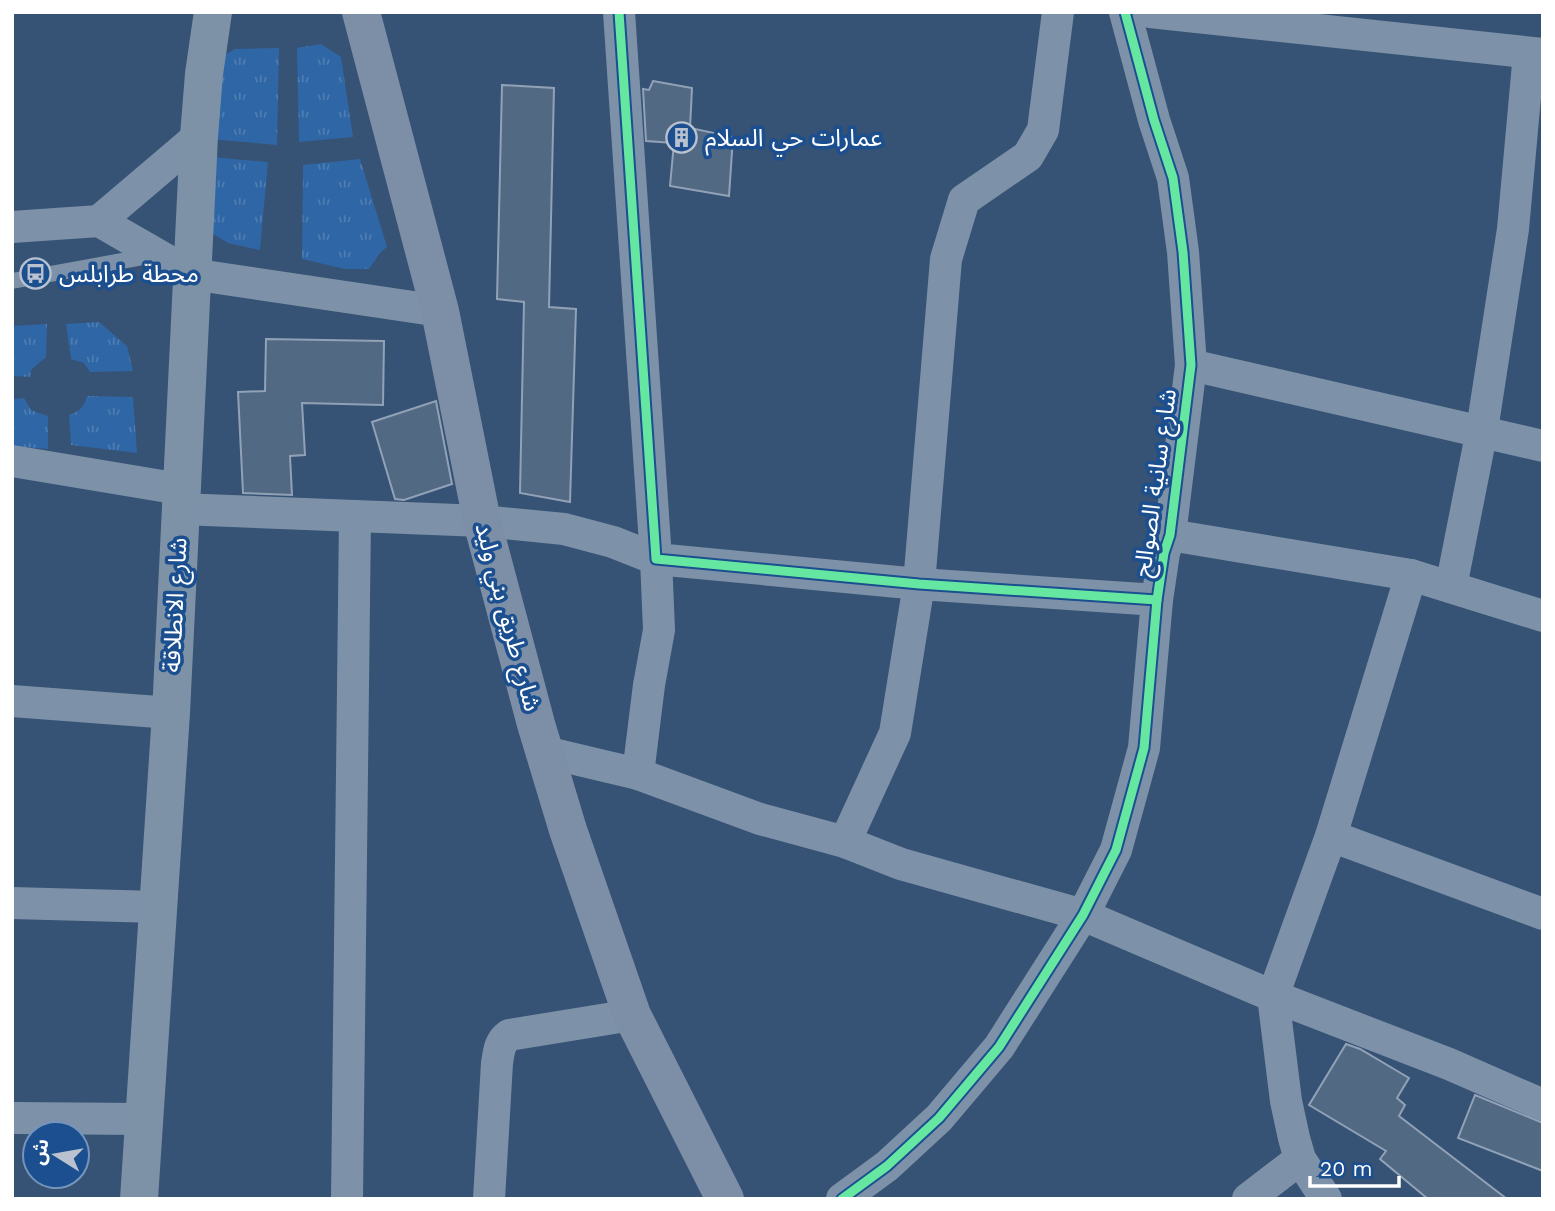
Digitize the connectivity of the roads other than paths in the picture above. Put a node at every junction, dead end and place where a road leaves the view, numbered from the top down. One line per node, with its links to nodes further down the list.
1 (213, 12): 8 (highway, شارع الانطلاقة)
2 (362, 12): 14 (main road, شارع طريق بني وليد)
3 (619, 12): 23 (street)
4 (1058, 12): 25 (street)
5 (1125, 12): 15 (street, شارع سانية الصوالح)
6 (1150, 12): 7 (street)
7 (1536, 53): 16 (street)
8 (199, 136): 9 (street); 12 (highway, شارع الانطلاقة)
9 (99, 221): 10 (street); 11 (street)
10 (12, 227)
11 (157, 254): 12 (street); 13 (lane)
12 (191, 274): 14 (street); 19 (highway, شارع الانطلاقة)
13 (12, 281)
14 (440, 311): 21 (main road, شارع طريق بني وليد)
15 (1191, 365): 16 (street); 22 (street, شارع سانية الصوالح)
16 (1482, 430): 17 (street); 26 (street)
17 (1543, 446)
18 (12, 461): 19 (street)
19 (180, 499): 20 (street); 30 (highway, شارع الانطلاقة)
20 (355, 516): 21 (street); 46 (street)
21 (482, 521): 23 (street); 31 (main road, شارع طريق بني وليد)
22 (1170, 535): 24 (street); 27 (street, شارع سانية الصوالح)
23 (656, 559): 25 (street); 32 (street)
24 (1411, 575): 26 (street); 33 (street)
25 (919, 584): 27 (street); 34 (street)
26 (1451, 587): 28 (street)
27 (1157, 600): 38 (street, شارع سانية الصوالح)
28 (1543, 616)
29 (12, 701): 30 (street)
30 (171, 713): 36 (highway, شارع الانطلاقة)
31 (545, 752): 32 (street); 40 (main road, شارع طريق بني وليد)
32 (638, 774): 34 (street)
33 (1332, 836): 37 (street); 39 (street)
34 (845, 842): 38 (street)
35 (12, 903): 36 (street)
36 (158, 906): 43 (highway, شارع الانطلاقة)
37 (1543, 914)
38 (1083, 915): 39 (street); 49 (street, شارع سانية الصوالح)
39 (1273, 996): 41 (street); 44 (street)
40 (632, 1015): 47 (street); 48 (main road, شارع طريق بني وليد)
41 (1543, 1105)
42 (12, 1118): 43 (street)
43 (142, 1119): 45 (highway, شارع الانطلاقة)
44 (1300, 1159): 50 (street); 51 (street)
45 (139, 1199)
46 (347, 1199)
47 (489, 1199)
48 (725, 1199)
49 (842, 1199)
50 (1248, 1199)
51 (1326, 1199)

